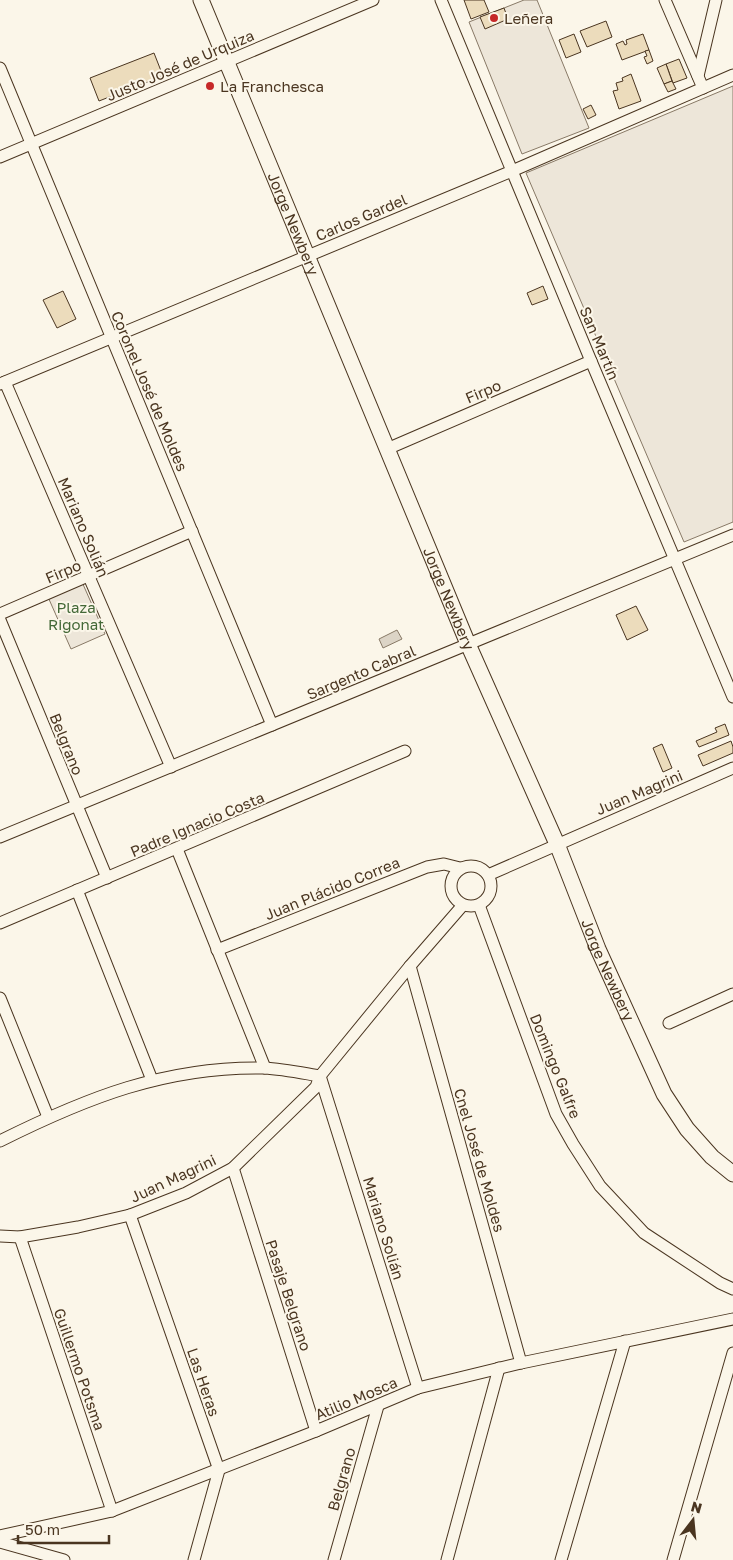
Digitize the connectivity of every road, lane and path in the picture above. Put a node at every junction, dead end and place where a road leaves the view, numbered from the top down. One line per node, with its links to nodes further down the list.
1 (201, 0): 6 (main road, Jorge Newbery)
2 (372, 0): 6 (street, Justo José de Urquiza)
3 (441, 0): 13 (street, San Martín)
4 (666, 0): 9 (street)
5 (716, 0): 9 (street)
6 (226, 62): 11 (street, Justo José de Urquiza); 14 (main road, Jorge Newbery)
7 (0, 68): 11 (street, Coronel José de Moldes)
8 (733, 75): 10 (street, Carlos Gardel)
9 (698, 76): 10 (street)
10 (703, 88): 13 (street, Carlos Gardel)
11 (31, 144): 12 (street, Justo José de Urquiza); 15 (street, Coronel José de Moldes)
12 (0, 157)
13 (512, 171): 14 (street, Carlos Gardel); 16 (street, San Martín)
14 (307, 256): 15 (street, Carlos Gardel); 18 (main road, Jorge Newbery)
15 (112, 337): 17 (street, Carlos Gardel); 19 (street, Coronel José de Moldes)
16 (591, 361): 18 (street, Firpo); 21 (street, San Martín)
17 (3, 383): 22 (street, Mariano Solián)
18 (387, 449): 25 (main road, Jorge Newbery)
19 (192, 531): 22 (street, Firpo); 27 (street, Coronel José de Moldes)
20 (733, 535): 21 (street, Sargento Cabral)
21 (675, 559): 25 (street, Sargento Cabral); 26 (street, San Martín)
22 (89, 576): 23 (street, Firpo); 29 (street, Mariano Solián)
23 (0, 614)
24 (0, 620): 31 (street, Belgrano)
25 (468, 644): 27 (street, Sargento Cabral); 33 (main road, Jorge Newbery)
26 (733, 697)
27 (272, 725): 29 (street, Sargento Cabral)
28 (405, 751): 34 (street, Padre Ignacio Costa)
29 (172, 767): 31 (street, Sargento Cabral)
30 (733, 768): 33 (street, Juan Magrini)
31 (76, 805): 32 (street, Sargento Cabral); 37 (street, Belgrano)
32 (0, 837)
33 (557, 844): 36 (street, Juan Magrini); 53 (main road, Jorge Newbery)
34 (177, 849): 37 (street, Padre Ignacio Costa); 42 (street)
35 (460, 868): 36 (street); 39 (street); 42 (street, Juan Plácido Correa)
36 (488, 875): 40 (street)
37 (107, 878): 38 (street, Padre Ignacio Costa)
38 (78, 890): 41 (street, Padre Ignacio Costa); 49 (street)
39 (462, 904): 40 (street); 43 (street, Juan Magrini)
40 (479, 905): 57 (street, Domingo Galfre)
41 (0, 923)
42 (217, 950): 47 (street)
43 (410, 966): 48 (street, Juan Magrini); 61 (street, Cnel José de Moldes)
44 (733, 994): 46 (street)
45 (0, 998): 50 (street)
46 (669, 1023)
47 (265, 1068): 48 (street); 49 (street)
48 (320, 1076): 52 (street, Juan Magrini); 63 (street, Mariano Solián)
49 (152, 1080): 50 (street)
50 (48, 1117): 51 (street)
51 (0, 1141)
52 (233, 1168): 54 (street, Juan Magrini); 65 (street, Pasaje Belgrano)
53 (733, 1174)
54 (130, 1215): 56 (street, Juan Magrini); 66 (street, Las Heras)
55 (0, 1236): 56 (street, Juan Magrini)
56 (20, 1237): 67 (street, Guillermo Potsma)
57 (731, 1291)
58 (733, 1319): 59 (street, Atilio Mosca)
59 (625, 1341): 61 (street, Atilio Mosca); 76 (street)
60 (733, 1353): 77 (street)
61 (521, 1363): 62 (street, Atilio Mosca)
62 (499, 1368): 63 (street, Atilio Mosca); 75 (street)
63 (418, 1388): 64 (street, Atilio Mosca)
64 (378, 1406): 65 (street, Atilio Mosca); 74 (street, Belgrano)
65 (316, 1431): 66 (street, Atilio Mosca)
66 (220, 1470): 67 (street, Atilio Mosca); 73 (street)
67 (112, 1511): 68 (street, Atilio Mosca)
68 (0, 1536)
69 (0, 1542): 70 (street)
70 (24, 1548): 71 (street); 72 (street)
71 (28, 1560)
72 (64, 1560)
73 (194, 1560)
74 (334, 1560)
75 (447, 1560)
76 (561, 1560)
77 (673, 1560)

